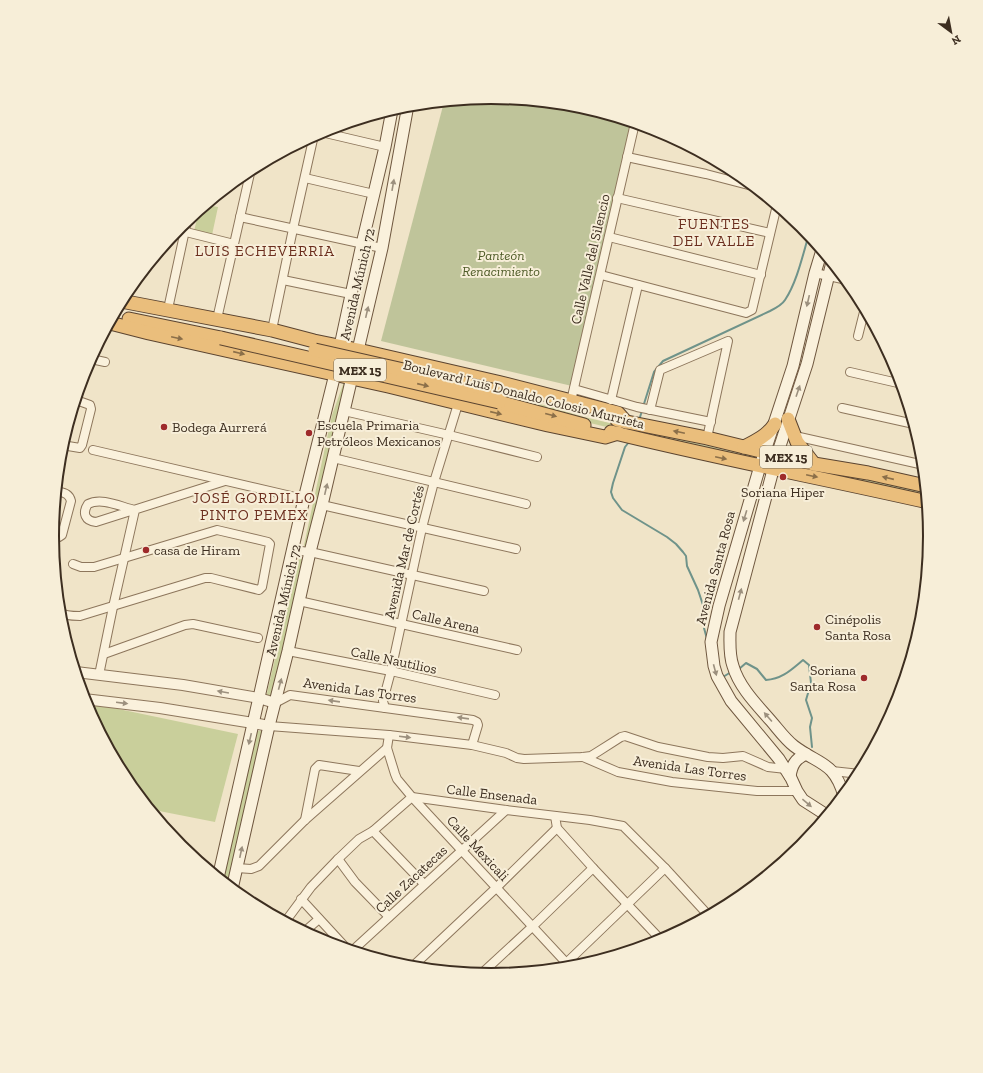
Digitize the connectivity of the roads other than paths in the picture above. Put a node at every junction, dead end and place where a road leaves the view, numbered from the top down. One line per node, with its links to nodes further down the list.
1 (407, 112): 22 (main road, Avenida Múnich 72, one-way to 1)
2 (390, 116): 6 (main road, Avenida Múnich 72)
3 (633, 128): 7 (street, Calle Valle del Silencio)
4 (332, 135): 6 (street)
5 (312, 143): 8 (street)
6 (385, 147): 11 (main road, Avenida Múnich 72)
7 (627, 156): 10 (street); 12 (street, Calle Valle del Silencio)
8 (305, 178): 11 (street); 15 (street)
9 (249, 179): 14 (street)
10 (742, 184)
11 (374, 194): 21 (main road, Avenida Múnich 72)
12 (617, 198): 17 (street); 19 (street, Calle Valle del Silencio)
13 (776, 210): 17 (street)
14 (240, 217): 15 (street); 20 (street)
15 (293, 229): 21 (street); 30 (street)
16 (186, 231): 20 (street)
17 (770, 233): 27 (street)
18 (180, 237): 35 (street)
19 (609, 237): 26 (street, Calle Valle del Silencio); 27 (street)
20 (234, 244): 39 (street)
21 (362, 244): 22 (street); 32 (main road, Avenida Múnich 72)
22 (382, 248): 44 (main road, Avenida Múnich 72, one-way to 22)
23 (820, 255): 25 (main road)
24 (830, 267): 28 (main road)
25 (815, 273): 28 (street); 66 (main road, one-way to 66)
26 (600, 275): 31 (street); 54 (street, Calle Valle del Silencio)
27 (761, 275): 31 (street)
28 (828, 276): 29 (street); 62 (main road, one-way to 28)
29 (839, 278)
30 (283, 280): 32 (street); 40 (street)
31 (638, 285): 56 (street)
32 (351, 294): 43 (main road, Avenida Múnich 72)
33 (128, 303): 35 (highway)
34 (127, 304): 39 (highway, Boulevard Luis Donaldo Colosio Murrieta / MEX 15)
35 (168, 309): 39 (highway)
36 (863, 315): 41 (street)
37 (118, 318): 39 (highway, Boulevard Luis Donaldo Colosio Murrieta / MEX 15)
38 (115, 324): 48 (highway, one-way to 48)
39 (221, 329): 40 (highway); 55 (highway, Boulevard Luis Donaldo Colosio Murrieta / MEX 15, bridge)
40 (272, 330): 42 (highway)
41 (858, 336)
42 (314, 341): 43 (highway); 48 (highway)
43 (340, 346): 44 (highway); 50 (highway, Avenida Múnich 72)
44 (358, 350): 46 (highway); 51 (highway, Avenida Múnich 72)
45 (97, 360): 47 (street)
46 (398, 360): 53 (highway); 54 (highway)
47 (105, 362)
48 (304, 367): 50 (highway)
49 (850, 372): 52 (street)
50 (335, 374): 51 (highway); 84 (main road, Avenida Múnich 72)
51 (352, 377): 53 (highway); 61 (main road, Avenida Múnich 72)
52 (895, 382)
53 (388, 386): 58 (highway, one-way to 58)
54 (573, 395): 56 (street); 63 (highway)
55 (500, 397): 63 (highway, Boulevard Luis Donaldo Colosio Murrieta / MEX 15); 67 (highway, Boulevard Luis Donaldo Colosio Murrieta / MEX 15, one-way to 67)
56 (611, 400): 60 (street)
57 (81, 402): 71 (street)
58 (458, 404): 67 (highway, one-way to 67); 68 (street, Avenida Mar de Cortés)
59 (842, 408): 65 (street)
60 (644, 409): 64 (street); 64 (street)
61 (344, 412): 68 (street); 76 (main road, Avenida Múnich 72)
62 (788, 419): 69 (highway, MEX 15); 74 (main road)
63 (629, 422): 70 (highway, Boulevard Luis Donaldo Colosio Murrieta / MEX 15, one-way to 63)
64 (711, 422): 70 (street)
65 (908, 423)
66 (775, 424): 72 (highway, MEX 15); 74 (main road)
67 (622, 434): 79 (highway, Boulevard Luis Donaldo Colosio Murrieta / MEX 15, one-way to 79)
68 (449, 435): 75 (street); 81 (street, Avenida Mar de Cortés)
69 (795, 436): 77 (highway, MEX 15); 78 (street)
70 (707, 438): 72 (highway, Boulevard Luis Donaldo Colosio Murrieta / MEX 15)
71 (69, 446)
72 (744, 447): 74 (highway, Boulevard Luis Donaldo Colosio Murrieta / MEX 15)
73 (94, 450): 80 (street)
74 (771, 453): 77 (highway, Boulevard Luis Donaldo Colosio Murrieta / MEX 15); 79 (main road, MEX 15)
75 (537, 457)
76 (333, 458): 81 (street); 87 (main road, Avenida Múnich 72, one-way to 76)
77 (814, 464): 82 (highway, Boulevard Luis Donaldo Colosio Murrieta / MEX 15, one-way to 77)
78 (918, 464)
79 (767, 467): 85 (highway, Boulevard Luis Donaldo Colosio Murrieta / MEX 15, one-way to 85); 119 (main road, one-way to 79); 123 (main road, Avenida Santa Rosa, one-way to 123)
80 (225, 482): 84 (street); 88 (street)
81 (434, 482): 86 (street); 89 (street, Avenida Mar de Cortés)
82 (921, 485)
83 (62, 493): 90 (street)
84 (304, 499): 92 (main road, Avenida Múnich 72)
85 (922, 501)
86 (526, 504)
87 (322, 505): 89 (street); 93 (main road, Avenida Múnich 72)
88 (135, 510): 88 (street); 94 (street)
89 (422, 528): 91 (street); 96 (street, Avenida Mar de Cortés)
90 (59, 537)
91 (516, 549)
92 (292, 550): 93 (street); 110 (main road, Avenida Múnich 72)
93 (310, 552): 96 (street); 98 (main road, Avenida Múnich 72)
94 (124, 558): 95 (street); 99 (street); 99 (street)
95 (73, 564)
96 (412, 575): 97 (street); 101 (street, Avenida Mar de Cortés)
97 (484, 592)
98 (299, 602): 101 (street, Calle Arena); 104 (main road, Avenida Múnich 72)
99 (112, 607): 100 (street); 105 (street)
100 (66, 615)
101 (401, 624): 103 (street, Calle Arena); 106 (street, Avenida Mar de Cortés)
102 (258, 638): 105 (street)
103 (517, 650)
104 (288, 651): 106 (street, Calle Nautilios); 112 (main road, Avenida Múnich 72, one-way to 104)
105 (104, 654): 108 (street)
106 (391, 671): 109 (street, Calle Nautilios); 113 (street, Avenida Mar de Cortés)
107 (81, 673): 108 (street)
108 (99, 675): 110 (street, one-way to 108)
109 (494, 695)
110 (259, 698): 112 (street); 114 (main road, Avenida Múnich 72)
111 (91, 700): 114 (street, Avenida Las Torres, one-way to 114)
112 (275, 703): 113 (street, Avenida Las Torres, one-way to 112); 115 (main road, Avenida Múnich 72)
113 (385, 708): 117 (street, Avenida Las Torres, one-way to 113)
114 (253, 723): 115 (street, Avenida Las Torres); 139 (main road, Avenida Múnich 72, one-way to 139)
115 (268, 726): 116 (street, Avenida Las Torres); 136 (main road, Avenida Múnich 72, one-way to 115)
116 (389, 735): 117 (street, Avenida Las Torres, one-way to 117); 118 (street, Calle Mexicali)
117 (472, 745): 120 (street, Avenida Las Torres)
118 (387, 748): 121 (street); 127 (street, Calle Mexicali)
119 (806, 754): 122 (main road); 123 (main road)
120 (583, 757): 123 (street, Avenida Las Torres); 126 (street, Avenida Las Torres)
121 (359, 771): 131 (street); 131 (street)
122 (832, 771): 124 (street); 125 (main road)
123 (788, 772): 126 (main road, Avenida Santa Rosa)
124 (853, 773)
125 (842, 790)
126 (797, 791): 129 (main road, Avenida Santa Rosa, one-way to 129)
127 (412, 797): 128 (street, Calle Ensenada); 133 (street); 134 (street, Calle Mexicali)
128 (506, 810): 130 (street, Calle Ensenada); 134 (street, Calle Zacatecas)
129 (824, 814)
130 (556, 816): 132 (street); 138 (street, Calle Ensenada)
131 (305, 820): 136 (street)
132 (557, 828): 137 (street); 142 (street)
133 (374, 831): 135 (street); 141 (street)
134 (462, 850): 141 (street, Calle Zacatecas); 142 (street, Calle Mexicali)
135 (338, 859): 143 (street); 146 (street)
136 (237, 868): 140 (main road, Avenida Múnich 72)
137 (592, 868): 144 (street); 149 (street)
138 (665, 868): 144 (street); 145 (street, Calle Ensenada)
139 (219, 873)
140 (233, 884)
141 (424, 884): 146 (street, Calle Zacatecas)
142 (496, 888): 149 (street, Calle Mexicali); 155 (street)
143 (301, 900): 147 (street); 148 (street)
144 (628, 904): 151 (street); 154 (street)
145 (706, 912)
146 (389, 917): 153 (street, Calle Zacatecas)
147 (288, 918)
148 (319, 919): 150 (street); 152 (street)
149 (532, 927): 156 (street, Calle Mexicali); 157 (street)
150 (309, 928)
151 (657, 936)
152 (340, 941)
153 (356, 947)
154 (573, 961)
155 (417, 962)
156 (566, 962)
157 (487, 969)

